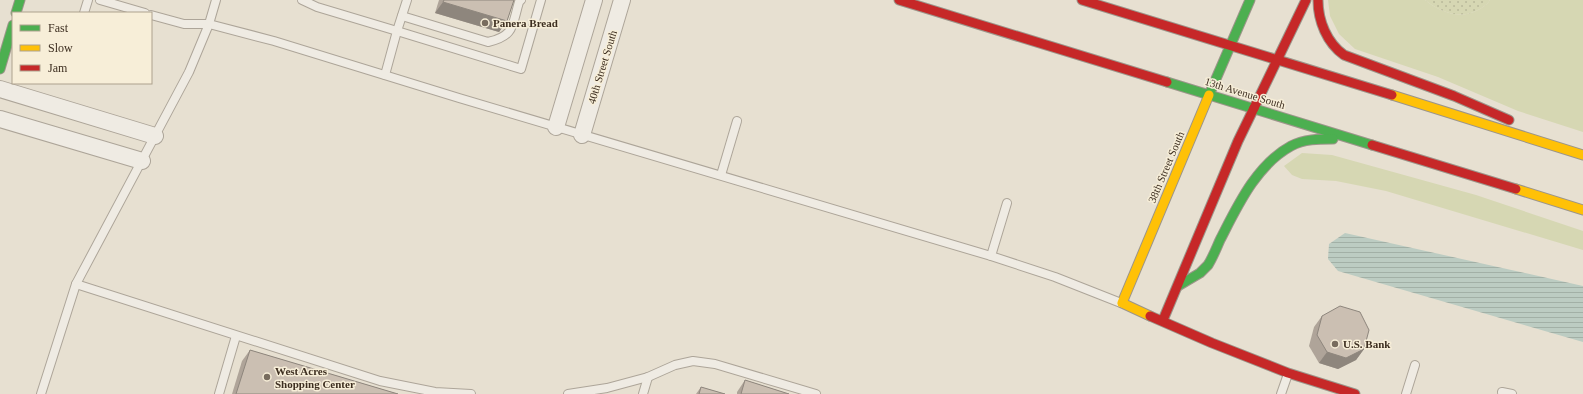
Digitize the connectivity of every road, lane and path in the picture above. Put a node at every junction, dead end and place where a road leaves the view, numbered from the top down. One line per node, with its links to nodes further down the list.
1 (20, 0): 16 (main road)
2 (88, 0): 17 (lane)
3 (100, 0): 18 (lane)
4 (216, 0): 21 (lane)
5 (302, 0): 23 (lane)
6 (407, 0): 20 (lane)
7 (521, 0): 20 (lane)
8 (541, 0): 23 (lane)
9 (594, 0): 33 (street)
10 (622, 0): 34 (street, 40th Street South)
11 (899, 0): 29 (main road, 13th Avenue South)
12 (1082, 0): 24 (main road)
13 (1250, 0): 24 (main road, 38th Street South)
14 (1306, 0): 25 (main road)
15 (1318, 0): 37 (main road)
16 (16, 12)
17 (84, 12)
18 (136, 12)
19 (152, 15): 21 (lane)
20 (402, 16): 23 (lane)
21 (209, 24): 27 (lane); 35 (lane)
22 (12, 28): 26 (main road)
23 (397, 31): 27 (lane)
24 (1231, 45): 25 (main road); 29 (main road, 38th Street South)
25 (1278, 59): 30 (main road); 37 (main road)
26 (0, 69)
27 (385, 75): 33 (lane)
28 (0, 89): 35 (street)
29 (1209, 95): 30 (main road, 13th Avenue South); 45 (main road, 38th Street South)
30 (1254, 108): 36 (main road, 13th Avenue South); 44 (main road)
31 (0, 119): 38 (street)
32 (737, 121): 39 (lane)
33 (556, 127): 34 (lane)
34 (582, 135): 39 (lane)
35 (154, 136): 38 (lane)
36 (1358, 141): 41 (main road, 13th Avenue South); 44 (main road)
37 (1583, 155)
38 (142, 161): 43 (lane)
39 (721, 175): 42 (lane)
40 (1007, 203): 42 (lane)
41 (1583, 210)
42 (991, 256): 45 (lane)
43 (76, 284): 47 (lane); 52 (lane)
44 (1178, 286): 46 (main road)
45 (1122, 303): 46 (main road)
46 (1163, 320): 49 (main road)
47 (236, 336): 53 (lane); 54 (lane)
48 (1415, 365): 60 (lane)
49 (1288, 373): 58 (lane); 59 (main road)
50 (648, 377): 55 (lane); 56 (lane); 57 (lane)
51 (1502, 392): 61 (lane)
52 (41, 394)
53 (218, 394)
54 (471, 394)
55 (568, 394)
56 (643, 394)
57 (816, 394)
58 (1282, 394)
59 (1355, 394)
60 (1406, 394)
61 (1512, 394)

